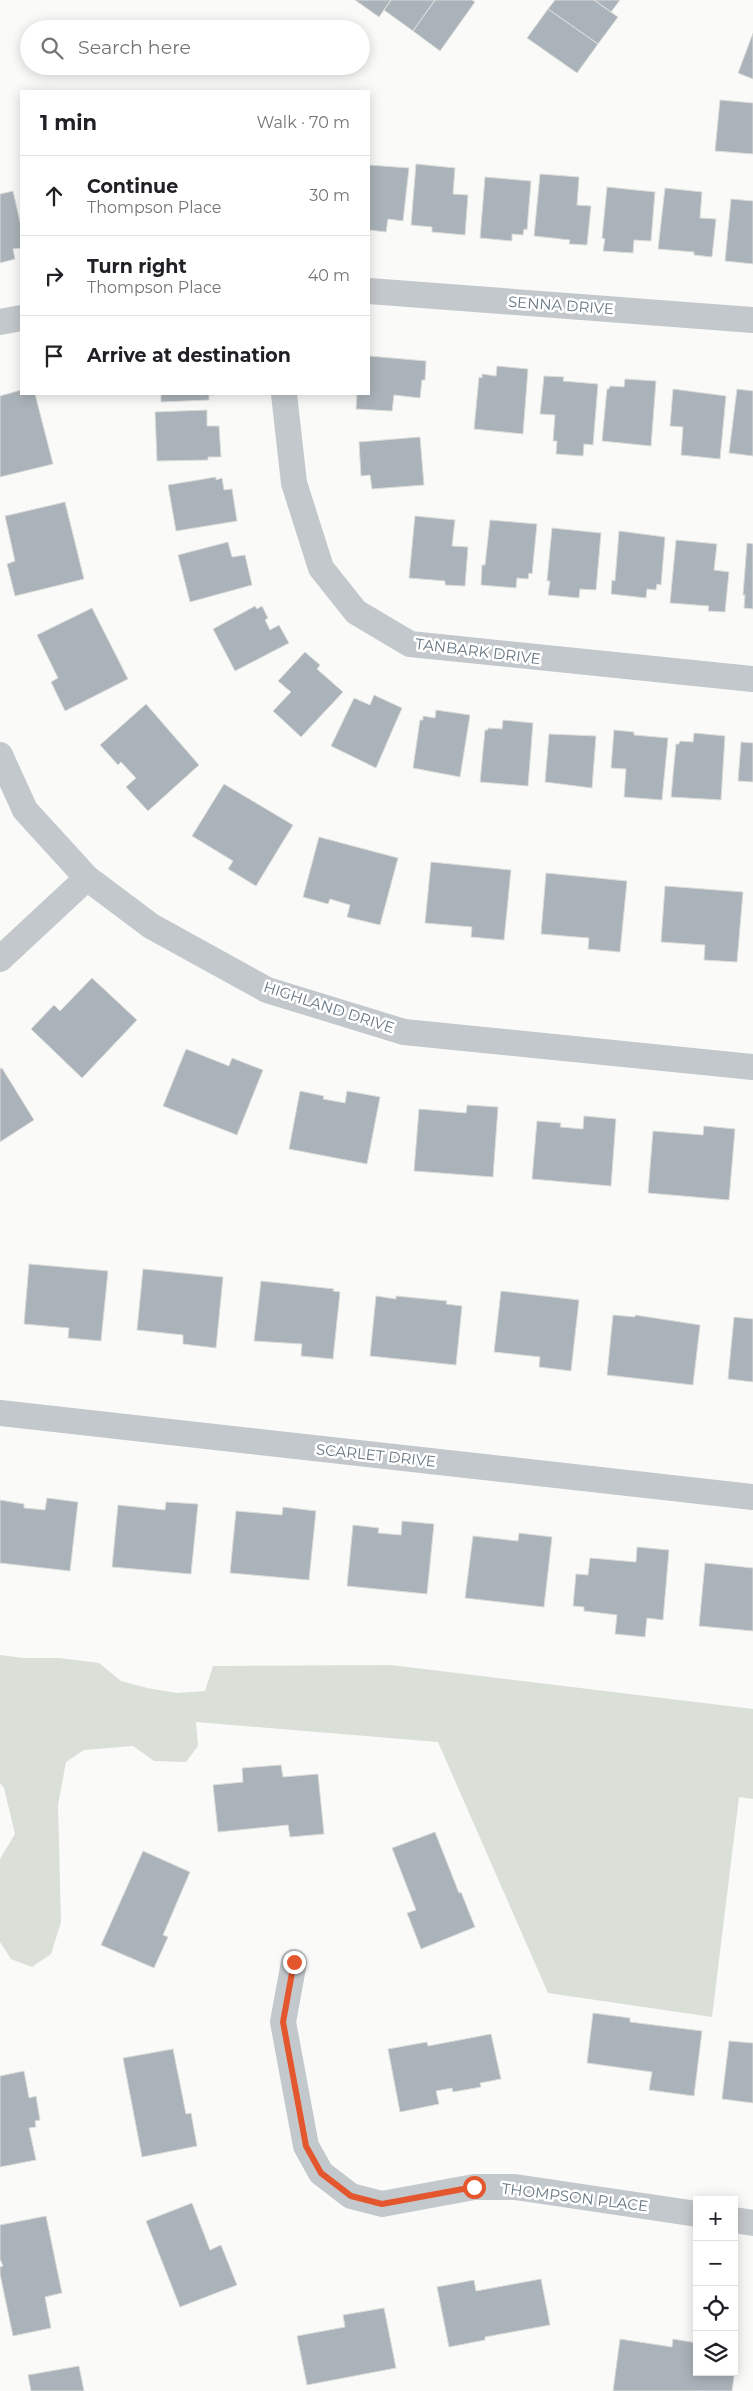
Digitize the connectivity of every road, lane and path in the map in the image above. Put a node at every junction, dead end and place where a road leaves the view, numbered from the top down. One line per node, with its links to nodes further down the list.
1 (370, 291): 3 (street, SENNA DRIVE)
2 (20, 318): 4 (street)
3 (753, 320)
4 (0, 322)
5 (284, 395): 6 (street, TANBARK DRIVE)
6 (753, 679)
7 (0, 755): 8 (street, HIGHLAND DRIVE)
8 (87, 878): 9 (street); 10 (street, HIGHLAND DRIVE)
9 (0, 958)
10 (753, 1067)
11 (0, 1413): 12 (street, SCARLET DRIVE)
12 (753, 1497)
13 (294, 1962): 14 (street, THOMPSON PLACE)
14 (693, 2213)
15 (738, 2221): 16 (street)
16 (753, 2223)

